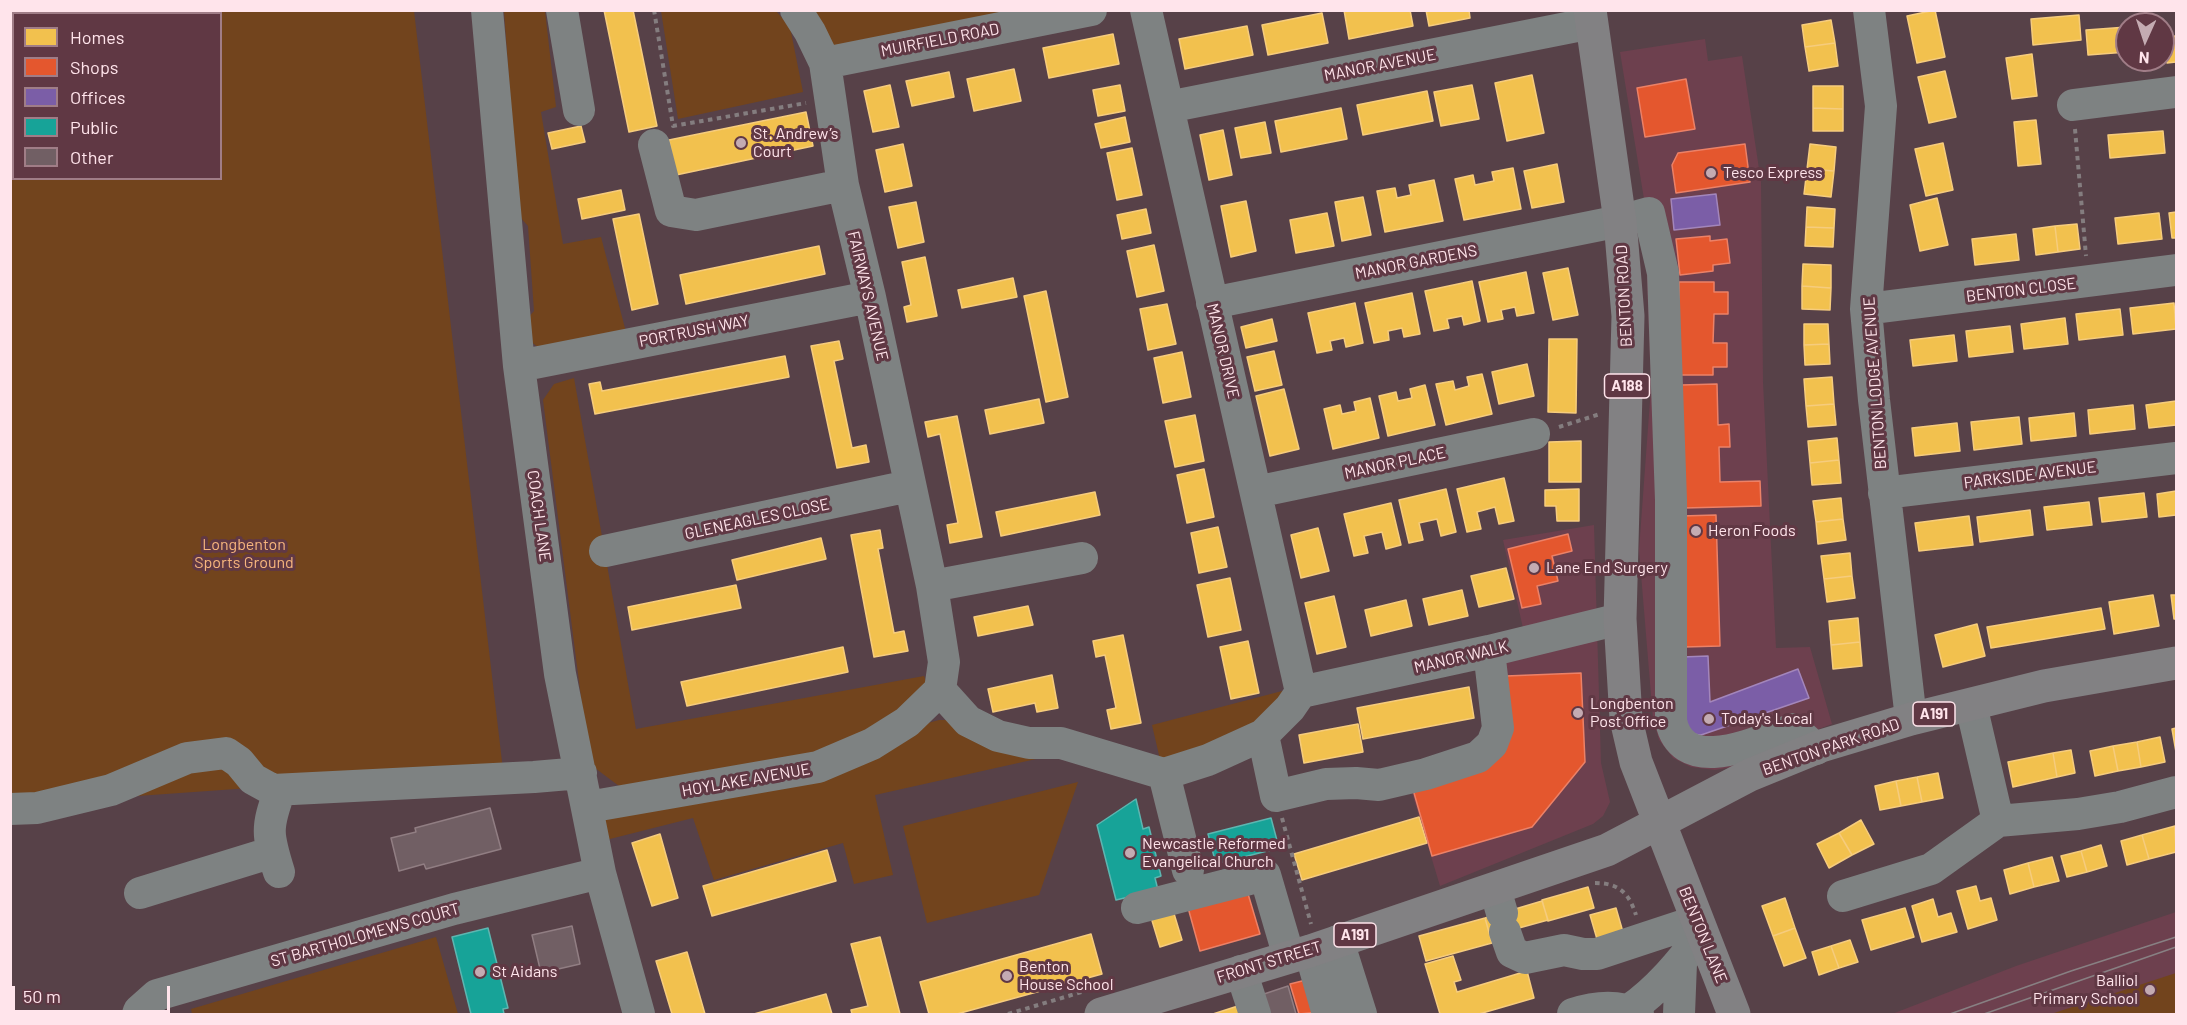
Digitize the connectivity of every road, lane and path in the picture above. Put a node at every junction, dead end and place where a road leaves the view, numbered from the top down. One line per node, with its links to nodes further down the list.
1 (487, 10): 23 (street, COACH LANE)
2 (562, 10): 14 (street)
3 (654, 10): 11 (path)
4 (796, 10): 9 (street, FAIRWAYS AVENUE)
5 (1091, 10): 9 (street, MUIRFIELD ROAD)
6 (1146, 10): 13 (street, MANOR DRIVE)
7 (1869, 10): 22 (street, BENTON LODGE AVENUE)
8 (1591, 16): 13 (street, MANOR AVENUE); 17 (main road, BENTON ROAD / A188)
9 (825, 63): 11 (street, FAIRWAYS AVENUE)
10 (2176, 92): 12 (street)
11 (830, 98): 16 (street, FAIRWAYS AVENUE)
12 (2073, 105): 19 (path)
13 (1168, 107): 21 (street, MANOR DRIVE)
14 (579, 110)
15 (654, 145): 16 (street)
16 (843, 185): 20 (street, FAIRWAYS AVENUE)
17 (1620, 221): 21 (street, MANOR GARDENS); 24 (main road, BENTON ROAD / A188); 41 (street, MANOR GARDENS)
18 (2176, 270): 19 (street, BENTON CLOSE)
19 (2088, 281): 22 (street, BENTON CLOSE)
20 (870, 297): 23 (street, PORTRUSH WAY); 27 (street, FAIRWAYS AVENUE)
21 (1212, 303): 28 (street, MANOR DRIVE)
22 (1866, 309): 29 (street, BENTON LODGE AVENUE)
23 (519, 366): 42 (street, COACH LANE)
24 (1627, 407): 25 (path); 33 (main road, BENTON ROAD / A188)
25 (1534, 434): 28 (street, MANOR PLACE)
26 (2176, 458): 29 (street, PARKSIDE AVENUE)
27 (909, 486): 30 (street, GLENEAGLES CLOSE); 32 (street, FAIRWAYS AVENUE)
28 (1256, 492): 37 (street, MANOR DRIVE)
29 (1884, 493): 39 (street, BENTON LODGE AVENUE)
30 (605, 551)
31 (1082, 558): 32 (street)
32 (932, 586): 36 (street, FAIRWAYS AVENUE)
33 (1620, 619): 34 (street, MANOR WALK); 50 (main road, BENTON ROAD / A188)
34 (1489, 651): 37 (street, MANOR WALK); 46 (street)
35 (2176, 663): 38 (main road, BENTON PARK ROAD / A191)
36 (940, 690): 43 (street); 47 (street, HOYLAKE AVENUE)
37 (1301, 692): 40 (street)
38 (1971, 705): 39 (main road, BENTON PARK ROAD / A191); 49 (street)
39 (1911, 719): 41 (main road, BENTON PARK ROAD / A191)
40 (1263, 735): 43 (street); 46 (street)
41 (1816, 749): 50 (main road, BENTON PARK ROAD / A191)
42 (581, 773): 44 (street); 47 (street, COACH LANE)
43 (1164, 774): 51 (street)
44 (280, 790): 48 (street); 53 (street)
45 (2176, 792): 49 (street)
46 (1271, 798): 58 (path)
47 (588, 807): 52 (street, COACH LANE)
48 (10, 810)
49 (1998, 821): 54 (street)
50 (1659, 824): 56 (main road, FRONT STREET / A191); 57 (main road, BENTON LANE)
51 (1188, 870)
52 (600, 873): 62 (street, ST BARTHOLOMEWS COURT); 63 (street, COACH LANE)
53 (140, 893)
54 (1843, 896)
55 (1137, 909): 58 (street)
56 (1501, 911): 57 (street); 58 (main road, FRONT STREET / A191)
57 (1700, 928): 59 (street); 70 (main road, BENTON LANE)
58 (1313, 949): 60 (main road, FRONT STREET / A191); 66 (street); 67 (street)
59 (1681, 963): 61 (street); 69 (street)
60 (1241, 971): 64 (main road, FRONT STREET / A191); 65 (street)
61 (1634, 1012): 68 (street)
62 (138, 1014)
63 (639, 1014)
64 (1101, 1014)
65 (1255, 1014)
66 (1328, 1014)
67 (1361, 1014)
68 (1573, 1014)
69 (1679, 1014)
70 (1734, 1014)

